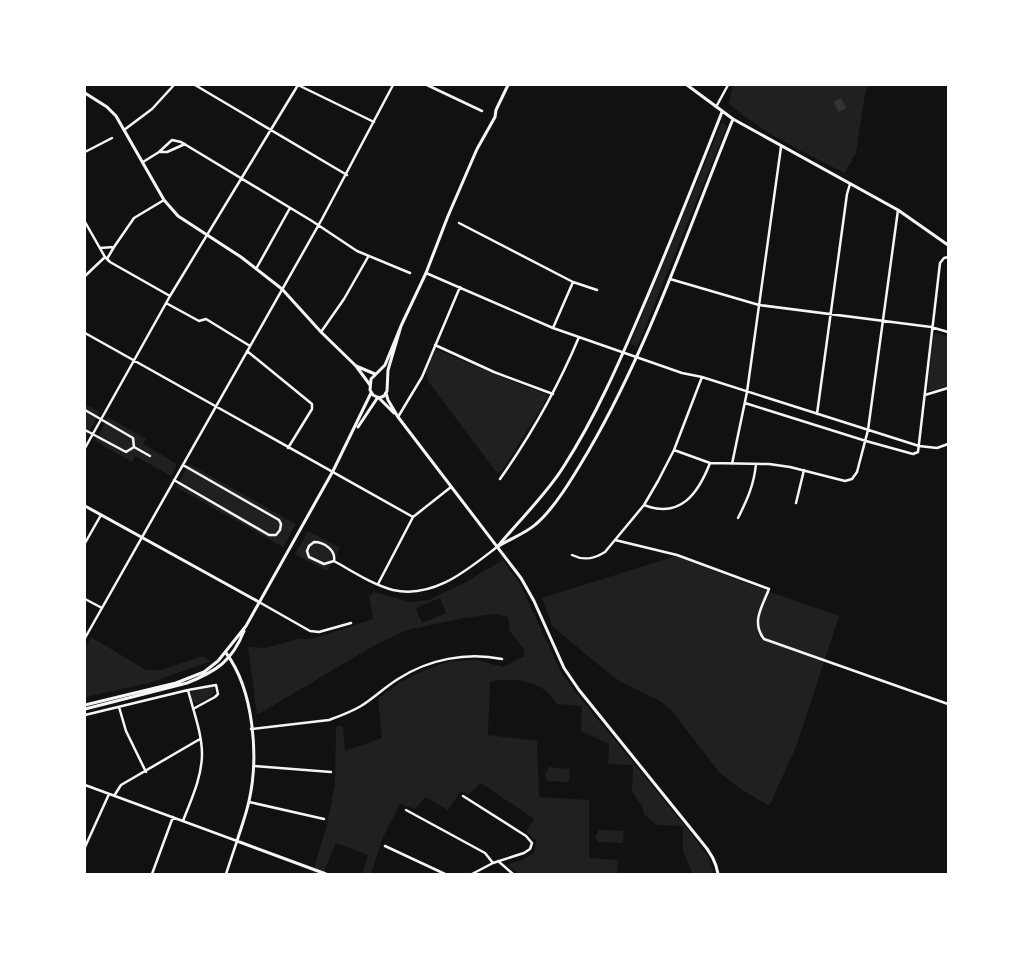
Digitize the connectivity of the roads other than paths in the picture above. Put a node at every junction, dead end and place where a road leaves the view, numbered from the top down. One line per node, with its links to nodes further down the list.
1 (174, 85): 17 (street)
2 (195, 85): 18 (street)
3 (298, 85): 16 (street); 18 (street)
4 (388, 85): 10 (street)
5 (392, 85): 10 (street)
6 (426, 85): 13 (street)
7 (508, 85): 43 (street)
8 (688, 85): 12 (street)
9 (728, 85): 12 (street)
10 (389, 92): 16 (street)
11 (85, 93): 17 (street)
12 (716, 107): 14 (street)
13 (482, 111)
14 (722, 112): 15 (street); 65 (street)
15 (733, 119): 21 (street); 45 (street)
16 (374, 122): 25 (street)
17 (124, 130): 24 (street)
18 (270, 131): 25 (street); 26 (street)
19 (112, 138): 22 (street)
20 (185, 144): 23 (street); 23 (street); 26 (street)
21 (781, 147): 27 (street); 52 (street)
22 (85, 152)
23 (159, 152): 24 (street)
24 (143, 162): 28 (street)
25 (346, 175): 33 (street)
26 (241, 179): 29 (street); 34 (street)
27 (850, 184): 30 (street); 53 (street)
28 (164, 200): 34 (street); 36 (street)
29 (290, 208): 33 (street); 41 (street)
30 (898, 210): 35 (street); 54 (street)
31 (85, 222): 37 (street)
32 (460, 223): 46 (street)
33 (318, 226): 38 (street); 48 (street)
34 (208, 235): 41 (street); 50 (street)
35 (948, 245)
36 (114, 247): 37 (street); 40 (street)
37 (100, 248): 40 (street)
38 (369, 257): 42 (street); 59 (street)
39 (948, 257): 57 (street)
40 (106, 258): 44 (street); 50 (street)
41 (256, 268): 48 (street)
42 (410, 273)
43 (426, 273): 47 (street); 55 (street)
44 (85, 276)
45 (670, 279): 52 (street); 66 (street)
46 (573, 282): 49 (street); 56 (street)
47 (460, 287): 56 (street); 62 (street)
48 (282, 289): 59 (street); 63 (street)
49 (597, 290)
50 (170, 296): 51 (street)
51 (166, 303): 63 (street); 67 (street)
52 (759, 306): 53 (street); 74 (street)
53 (830, 315): 54 (street); 83 (street)
54 (883, 321): 57 (street); 87 (street)
55 (400, 326): 69 (street); 71 (street)
56 (553, 328): 61 (street)
57 (931, 328): 60 (street); 78 (street)
58 (85, 332): 67 (street)
59 (321, 332): 68 (street)
60 (948, 332)
61 (579, 336): 65 (street); 77 (street)
62 (435, 345): 77 (street); 84 (street)
63 (250, 346): 64 (street)
64 (248, 351): 81 (street); 95 (street)
65 (623, 352): 66 (street); 116 (street)
66 (636, 356): 70 (street); 116 (street)
67 (134, 360): 81 (street); 85 (street)
68 (356, 366): 69 (street); 72 (street)
69 (376, 374): 71 (street); 72 (street)
70 (702, 377): 74 (street); 96 (street)
71 (388, 381): 76 (street)
72 (370, 384): 75 (street)
73 (948, 388): 78 (street)
74 (748, 392): 80 (street); 83 (street)
75 (371, 393): 79 (street); 89 (street)
76 (386, 394): 79 (street); 84 (street)
77 (553, 394): 104 (street)
78 (925, 395): 92 (street)
79 (378, 397): 84 (street); 89 (street)
80 (745, 403): 90 (street); 99 (street)
81 (216, 406): 95 (street); 101 (street)
82 (85, 410): 85 (street)
83 (817, 414): 87 (street)
84 (398, 417): 106 (street)
85 (101, 419): 88 (street); 93 (street)
86 (85, 430): 88 (street)
87 (868, 430): 90 (street); 92 (street)
88 (93, 434): 93 (street); 94 (street)
89 (351, 438): 103 (street)
90 (866, 441): 92 (street); 102 (street)
91 (948, 444): 92 (street)
92 (919, 446)
93 (134, 447): 97 (street)
94 (85, 448)
95 (288, 448): 103 (street)
96 (674, 450): 98 (street); 108 (street)
97 (150, 456)
98 (710, 463): 99 (street); 108 (street)
99 (732, 464): 100 (street)
100 (756, 464): 102 (street); 112 (street)
101 (182, 465): 105 (street); 105 (street)
102 (804, 470): 107 (street)
103 (333, 471): 111 (street); 121 (street)
104 (500, 479)
105 (174, 480): 113 (street)
106 (451, 487): 111 (street); 116 (street)
107 (796, 503)
108 (644, 505): 114 (street)
109 (85, 506): 110 (street)
110 (101, 515): 113 (street); 115 (street)
111 (413, 518): 119 (street)
112 (738, 518)
113 (141, 538): 121 (street); 122 (street)
114 (615, 540): 117 (street); 130 (street)
115 (85, 543)
116 (497, 547): 119 (street); 161 (street)
117 (572, 554)
118 (334, 561): 118 (street); 119 (street)
119 (378, 584)
120 (85, 599): 122 (street)
121 (259, 602): 123 (street); 124 (street)
122 (102, 608): 125 (street)
123 (351, 623)
124 (246, 626): 126 (street); 127 (street)
125 (85, 638)
126 (226, 653): 127 (street); 131 (street)
127 (229, 657): 133 (street); 136 (street)
128 (502, 659): 136 (street)
129 (188, 690): 132 (street); 134 (street); 134 (street)
130 (948, 704)
131 (85, 705)
132 (119, 707): 135 (street); 139 (street)
133 (85, 709)
134 (193, 709): 137 (street)
135 (85, 715)
136 (251, 729): 138 (street)
137 (200, 739): 139 (street); 149 (street)
138 (254, 766): 140 (street); 145 (street)
139 (146, 772): 143 (street)
140 (331, 772)
141 (85, 785): 142 (street)
142 (109, 794): 143 (street); 152 (street)
143 (114, 796): 147 (street)
144 (463, 796): 153 (street)
145 (249, 802): 148 (street); 150 (street)
146 (406, 810): 154 (street)
147 (174, 817): 149 (street); 155 (street)
148 (324, 819)
149 (183, 821): 150 (street)
150 (237, 841): 156 (street); 157 (street)
151 (385, 846): 158 (street)
152 (85, 847)
153 (498, 862): 154 (street); 160 (street)
154 (493, 863): 159 (street)
155 (152, 874)
156 (226, 874)
157 (326, 874)
158 (445, 874)
159 (472, 874)
160 (514, 874)
161 (718, 874)

